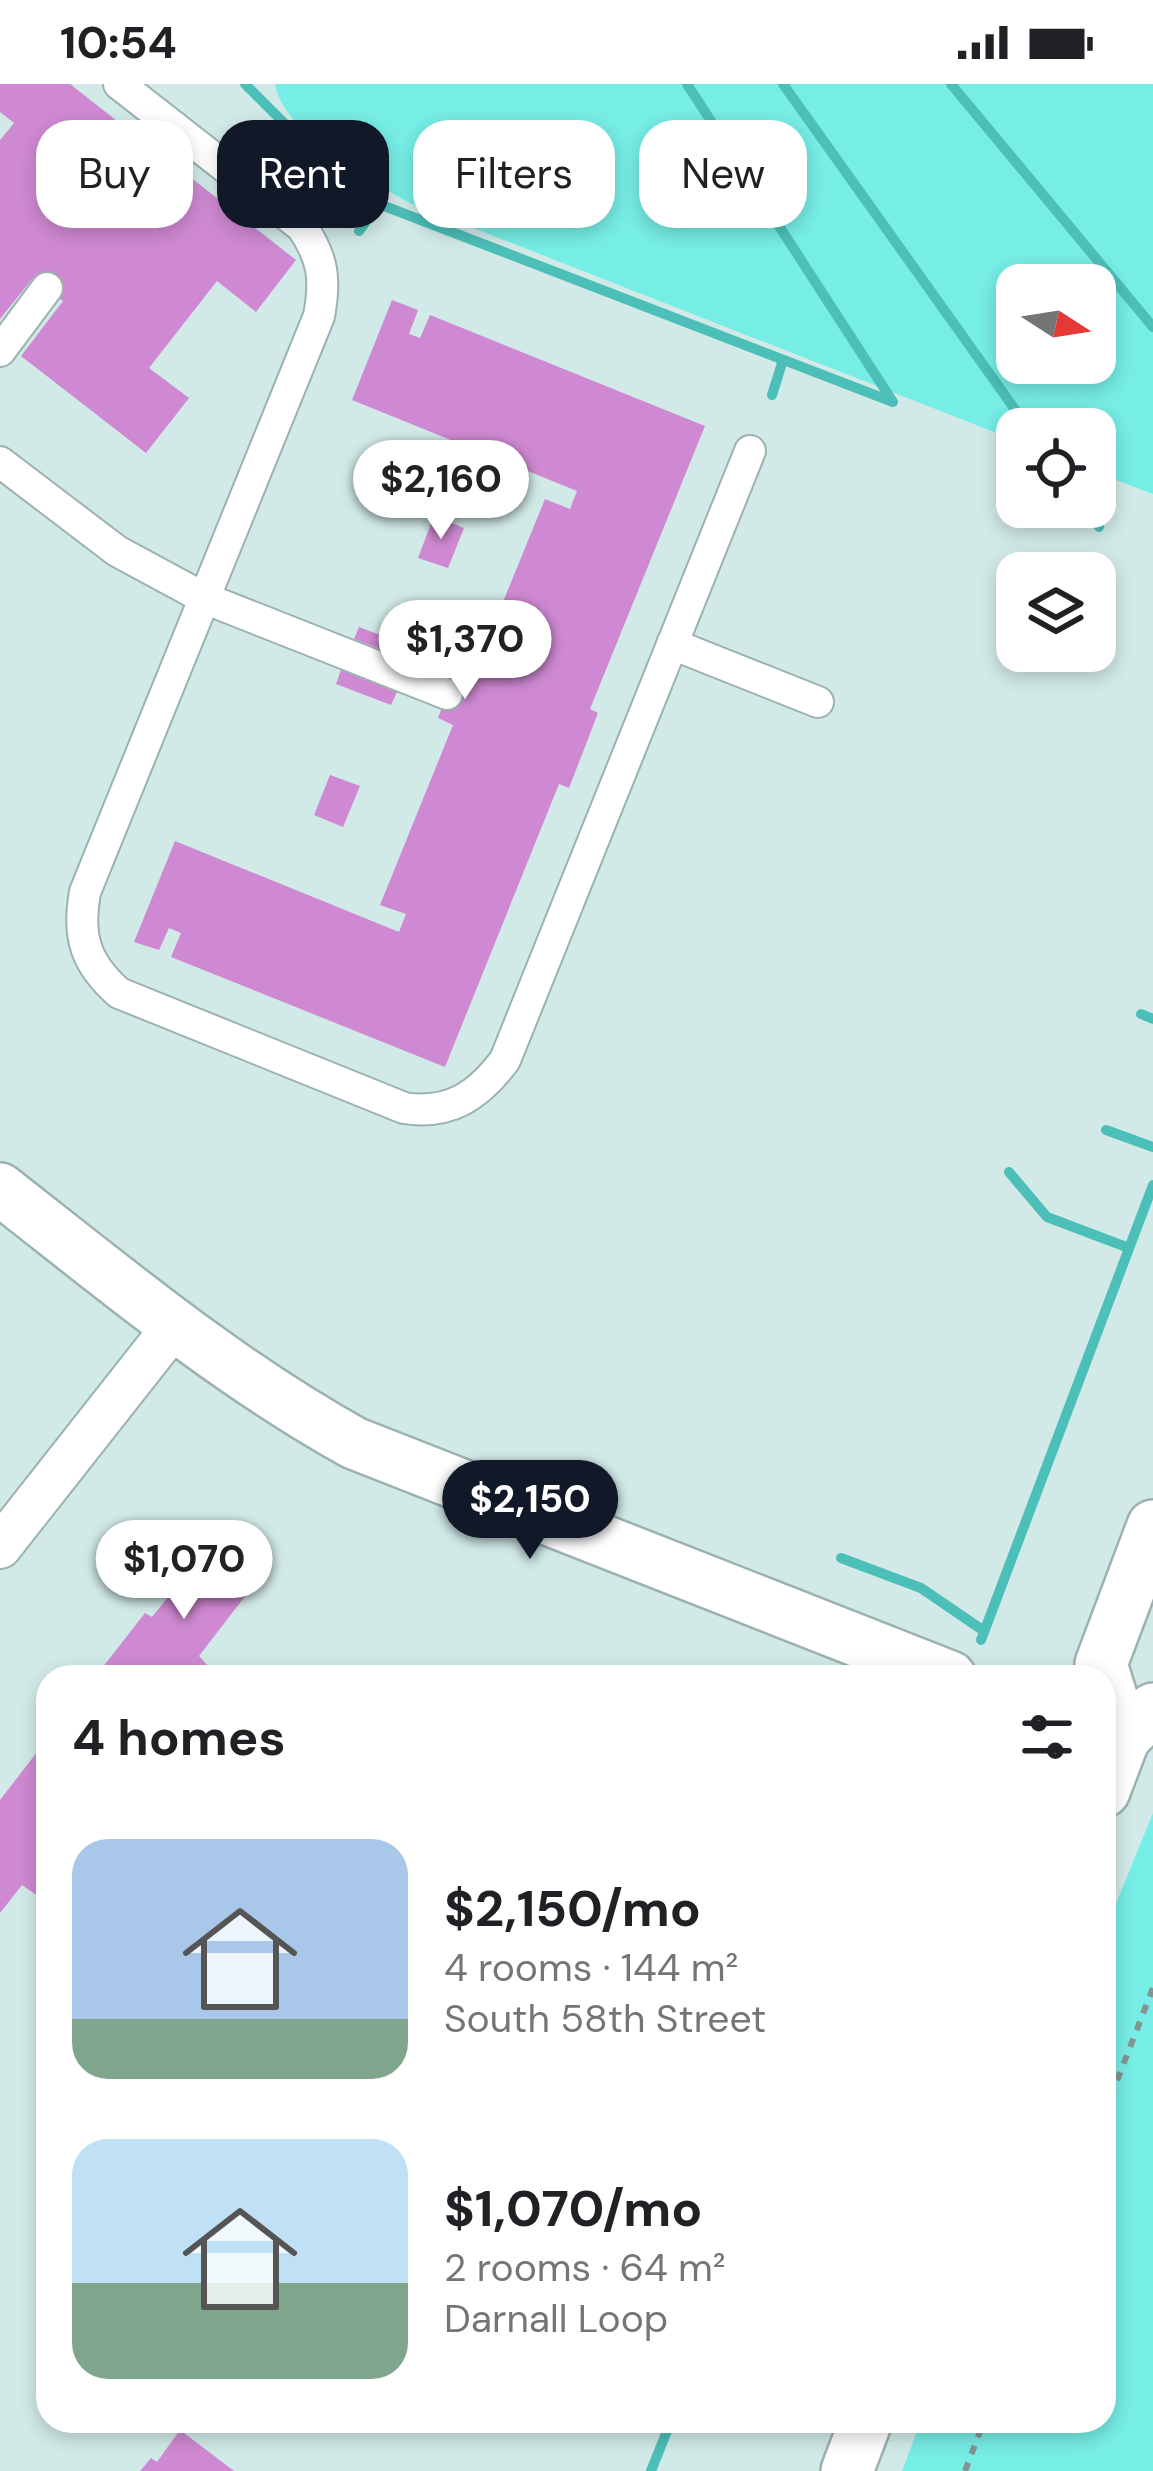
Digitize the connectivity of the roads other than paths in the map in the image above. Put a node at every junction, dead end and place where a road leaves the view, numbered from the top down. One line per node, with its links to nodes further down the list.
1 (119, 84): 2 (street)
2 (165, 120)
3 (193, 142): 8 (street)
4 (47, 289): 5 (street)
5 (0, 350)
6 (750, 451): 9 (street)
7 (0, 462): 8 (street)
8 (204, 598): 9 (street); 10 (street)
9 (672, 644): 11 (street)
10 (447, 694)
11 (818, 702)
12 (0, 1190): 13 (street)
13 (175, 1326): 15 (street); 16 (street)
14 (1153, 1526): 17 (street)
15 (0, 1547)
16 (919, 1665)
17 (1101, 1665)
18 (1116, 1696): 19 (street)
19 (1133, 1732): 20 (street)
20 (1116, 1767)
21 (861, 2433): 22 (street)
22 (847, 2471)

